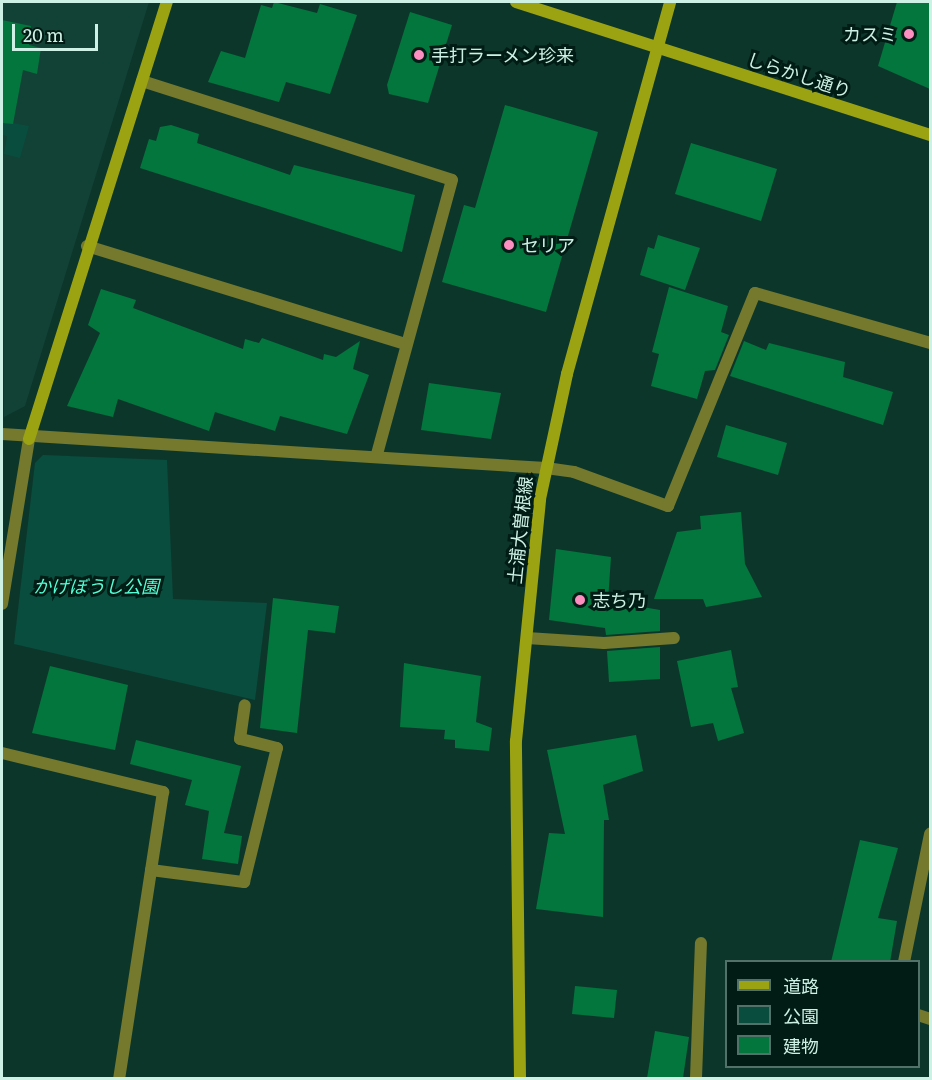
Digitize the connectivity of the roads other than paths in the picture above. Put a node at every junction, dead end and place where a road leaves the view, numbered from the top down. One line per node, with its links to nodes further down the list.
1 (167, 2): 5 (main road)
2 (516, 2): 4 (main road, しらかし通り)
3 (670, 2): 4 (main road, 土浦大曽根線)
4 (657, 49): 6 (main road, しらかし通り); 13 (main road, 土浦大曽根線)
5 (142, 81): 7 (main road); 9 (street)
6 (930, 135)
7 (87, 246): 9 (street); 11 (main road)
8 (930, 343): 13 (street)
9 (405, 344): 12 (street)
10 (2, 434): 11 (street)
11 (29, 439): 12 (street); 14 (street)
12 (377, 454): 13 (street)
13 (546, 468): 15 (main road, 土浦大曽根線)
14 (2, 604)
15 (527, 638): 16 (street); 24 (main road, 土浦大曽根線)
16 (674, 638)
17 (245, 705): 20 (street)
18 (2, 753): 20 (street)
19 (930, 834): 22 (street)
20 (151, 870): 23 (street)
21 (701, 943): 25 (street)
22 (904, 960)
23 (119, 1078)
24 (520, 1078)
25 (696, 1078)

